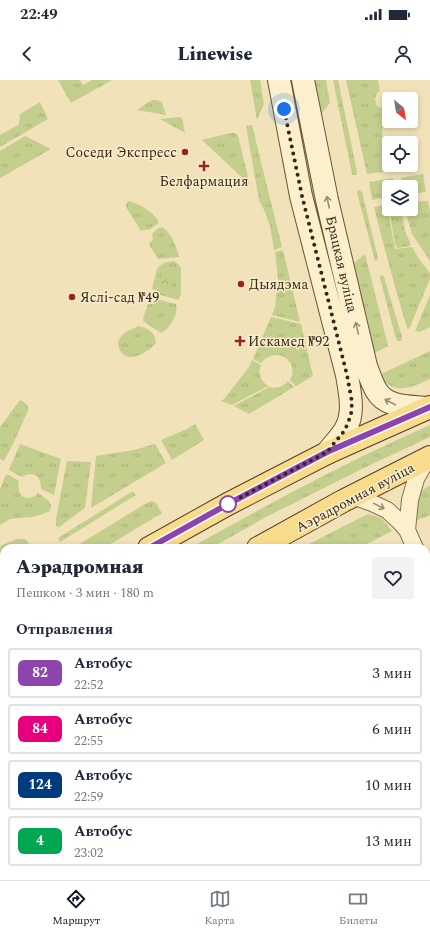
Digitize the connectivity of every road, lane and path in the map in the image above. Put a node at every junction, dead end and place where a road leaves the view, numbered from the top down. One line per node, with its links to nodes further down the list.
1 (279, 80): 4 (street, Брацкая вуліца)
2 (303, 80): 3 (street, Брацкая вуліца, one-way to 2)
3 (429, 408): 4 (main road)
4 (327, 452): 8 (main road)
5 (428, 458): 6 (main road, Аэрадромная вуліца); 7 (street)
6 (343, 501): 7 (street, one-way to 7); 9 (main road, Аэрадромная вуліца)
7 (407, 530): 10 (street)
8 (156, 544)
9 (265, 544)
10 (413, 544)

